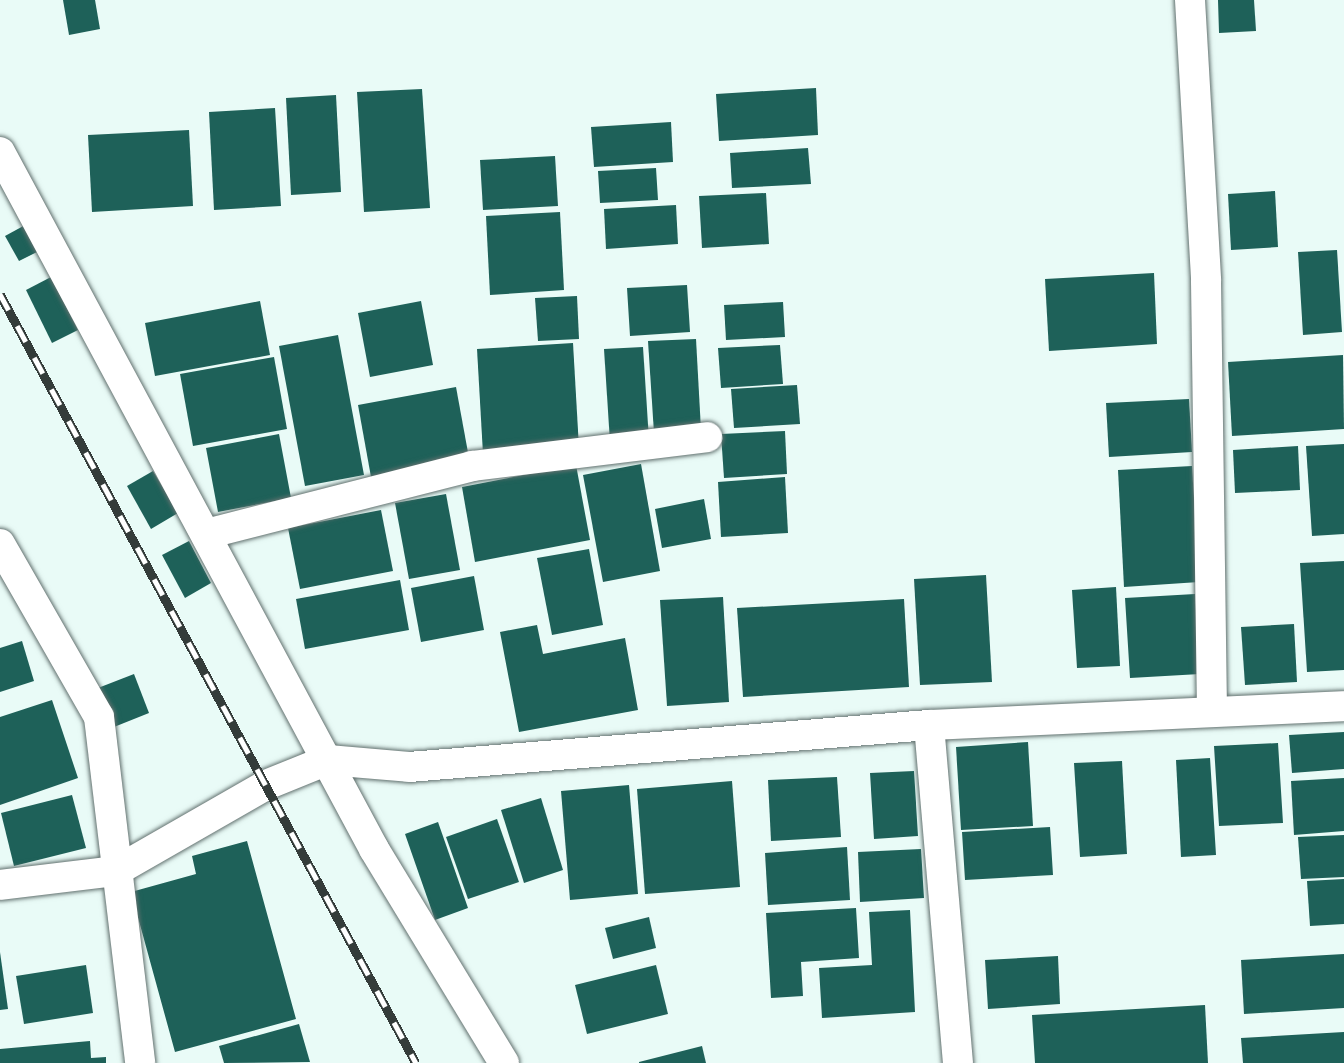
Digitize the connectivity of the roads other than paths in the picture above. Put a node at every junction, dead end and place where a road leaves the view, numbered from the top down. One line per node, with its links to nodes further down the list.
1 (1190, 0): 7 (street)
2 (0, 152): 4 (street)
3 (707, 437): 4 (street)
4 (206, 534): 9 (street)
5 (0, 544): 10 (street)
6 (1344, 706): 7 (street)
7 (1212, 712): 8 (street)
8 (929, 725): 9 (street); 14 (street)
9 (328, 760): 10 (street); 13 (street)
10 (116, 871): 11 (street); 12 (street)
11 (0, 885)
12 (140, 1063)
13 (504, 1063)
14 (958, 1063)

